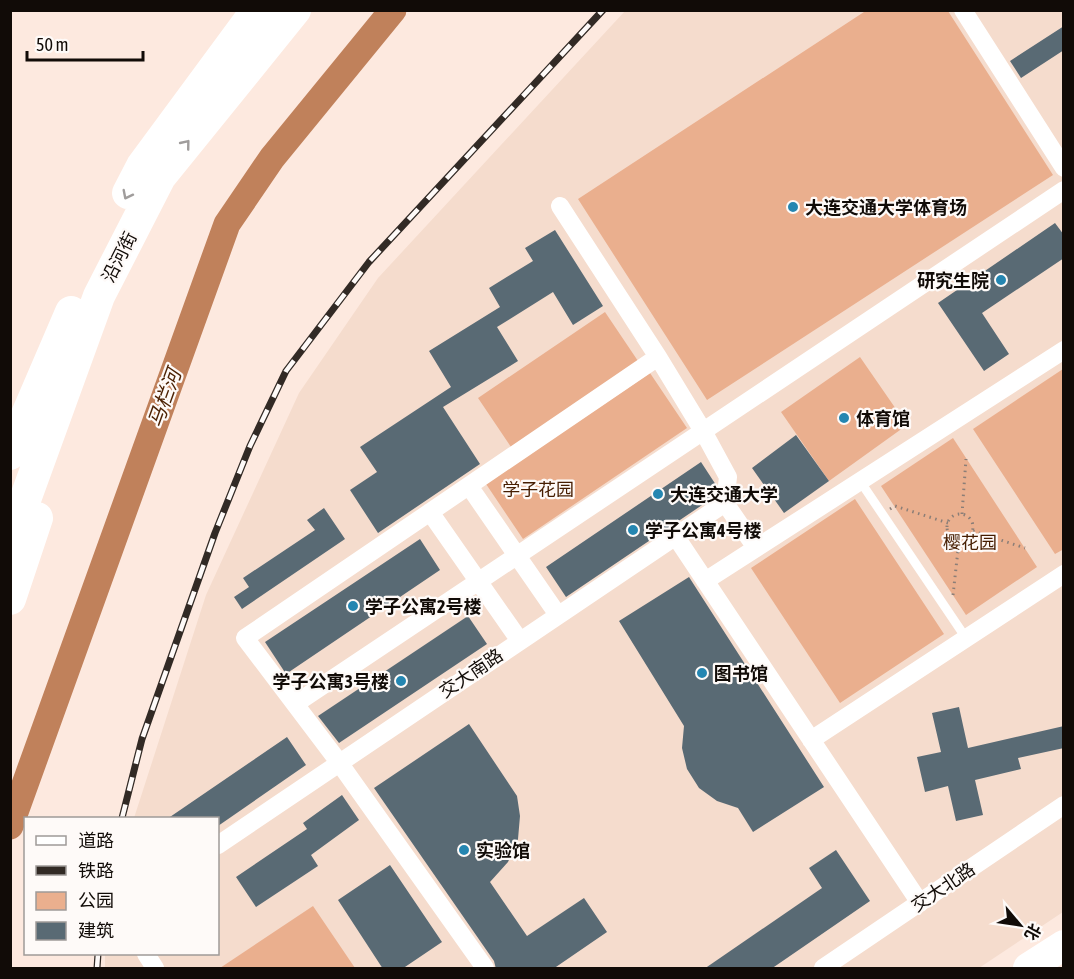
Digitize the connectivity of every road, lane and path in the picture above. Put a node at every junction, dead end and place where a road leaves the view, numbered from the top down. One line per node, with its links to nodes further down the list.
1 (257, 10): 8 (highway, 沿河街, one-way to 8)
2 (295, 10): 5 (highway, 沿河街, one-way to 2)
3 (963, 10): 4 (street)
4 (1064, 168)
5 (160, 177): 24 (highway, 沿河街); 33 (highway)
6 (1064, 190): 11 (street)
7 (560, 206): 10 (street)
8 (70, 312): 12 (highway); 14 (highway, 沿河街)
9 (1064, 350): 15 (street)
10 (658, 357): 11 (street); 16 (street)
11 (703, 431): 17 (street); 28 (street)
12 (13, 441)
13 (966, 459): 20 (path)
14 (10, 478)
15 (860, 481): 26 (street); 35 (lane)
16 (470, 486): 19 (street); 28 (street)
17 (725, 503): 23 (street, 交大南路); 26 (street)
18 (895, 506): 21 (path)
19 (430, 512): 31 (street); 37 (street)
20 (962, 514): 21 (path); 22 (path)
21 (948, 523): 25 (path)
22 (973, 531): 25 (path); 27 (path)
23 (676, 537): 30 (street); 34 (street, 交大南路)
24 (10, 541)
25 (959, 541): 32 (path)
26 (756, 548): 30 (street)
27 (1025, 548)
28 (516, 556): 31 (street); 34 (street)
29 (1064, 574): 35 (street)
30 (705, 581): 38 (street)
31 (478, 582): 36 (street); 37 (street)
32 (953, 595)
33 (10, 599)
34 (558, 615): 36 (street, 交大南路)
35 (966, 638): 38 (street)
36 (520, 641): 39 (street, 交大南路)
37 (295, 704): 39 (street)
38 (811, 740): 42 (street)
39 (338, 761): 41 (street, 交大南路); 46 (street)
40 (1064, 805): 42 (street, 交大北路)
41 (219, 844)
42 (920, 903): 47 (street, 交大北路)
43 (1064, 945): 48 (main road)
44 (147, 955): 45 (street)
45 (155, 969)
46 (485, 969)
47 (823, 969)
48 (1028, 969)

